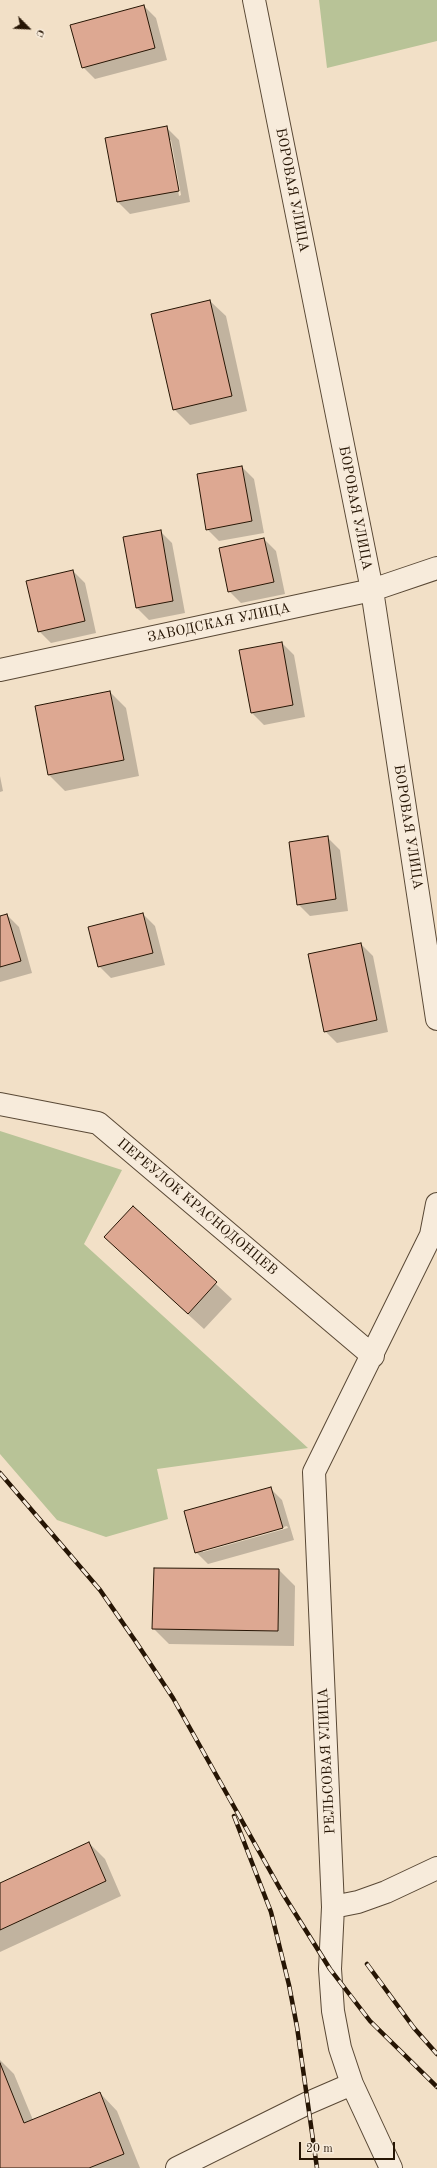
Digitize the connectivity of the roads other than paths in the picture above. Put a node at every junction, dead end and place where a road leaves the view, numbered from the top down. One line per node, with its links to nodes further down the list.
1 (254, 0): 3 (street, БОРОВАЯ УЛИЦА)
2 (437, 568): 3 (street, ЗАВОДСКАЯ УЛИЦА)
3 (372, 590): 4 (street, ЗАВОДСКАЯ УЛИЦА); 5 (street, БОРОВАЯ УЛИЦА)
4 (0, 670)
5 (437, 1018)
6 (0, 1104): 8 (street, ПЕРЕУЛОК КРАСНОДОНЦЕВ)
7 (437, 1204): 8 (street)
8 (373, 1356): 10 (street, РЕЛЬСОВАЯ УЛИЦА)
9 (437, 1868): 10 (street)
10 (333, 1907): 11 (street, РЕЛЬСОВАЯ УЛИЦА)
11 (352, 2084): 12 (street); 13 (street, РЕЛЬСОВАЯ УЛИЦА)
12 (176, 2168)
13 (391, 2168)

